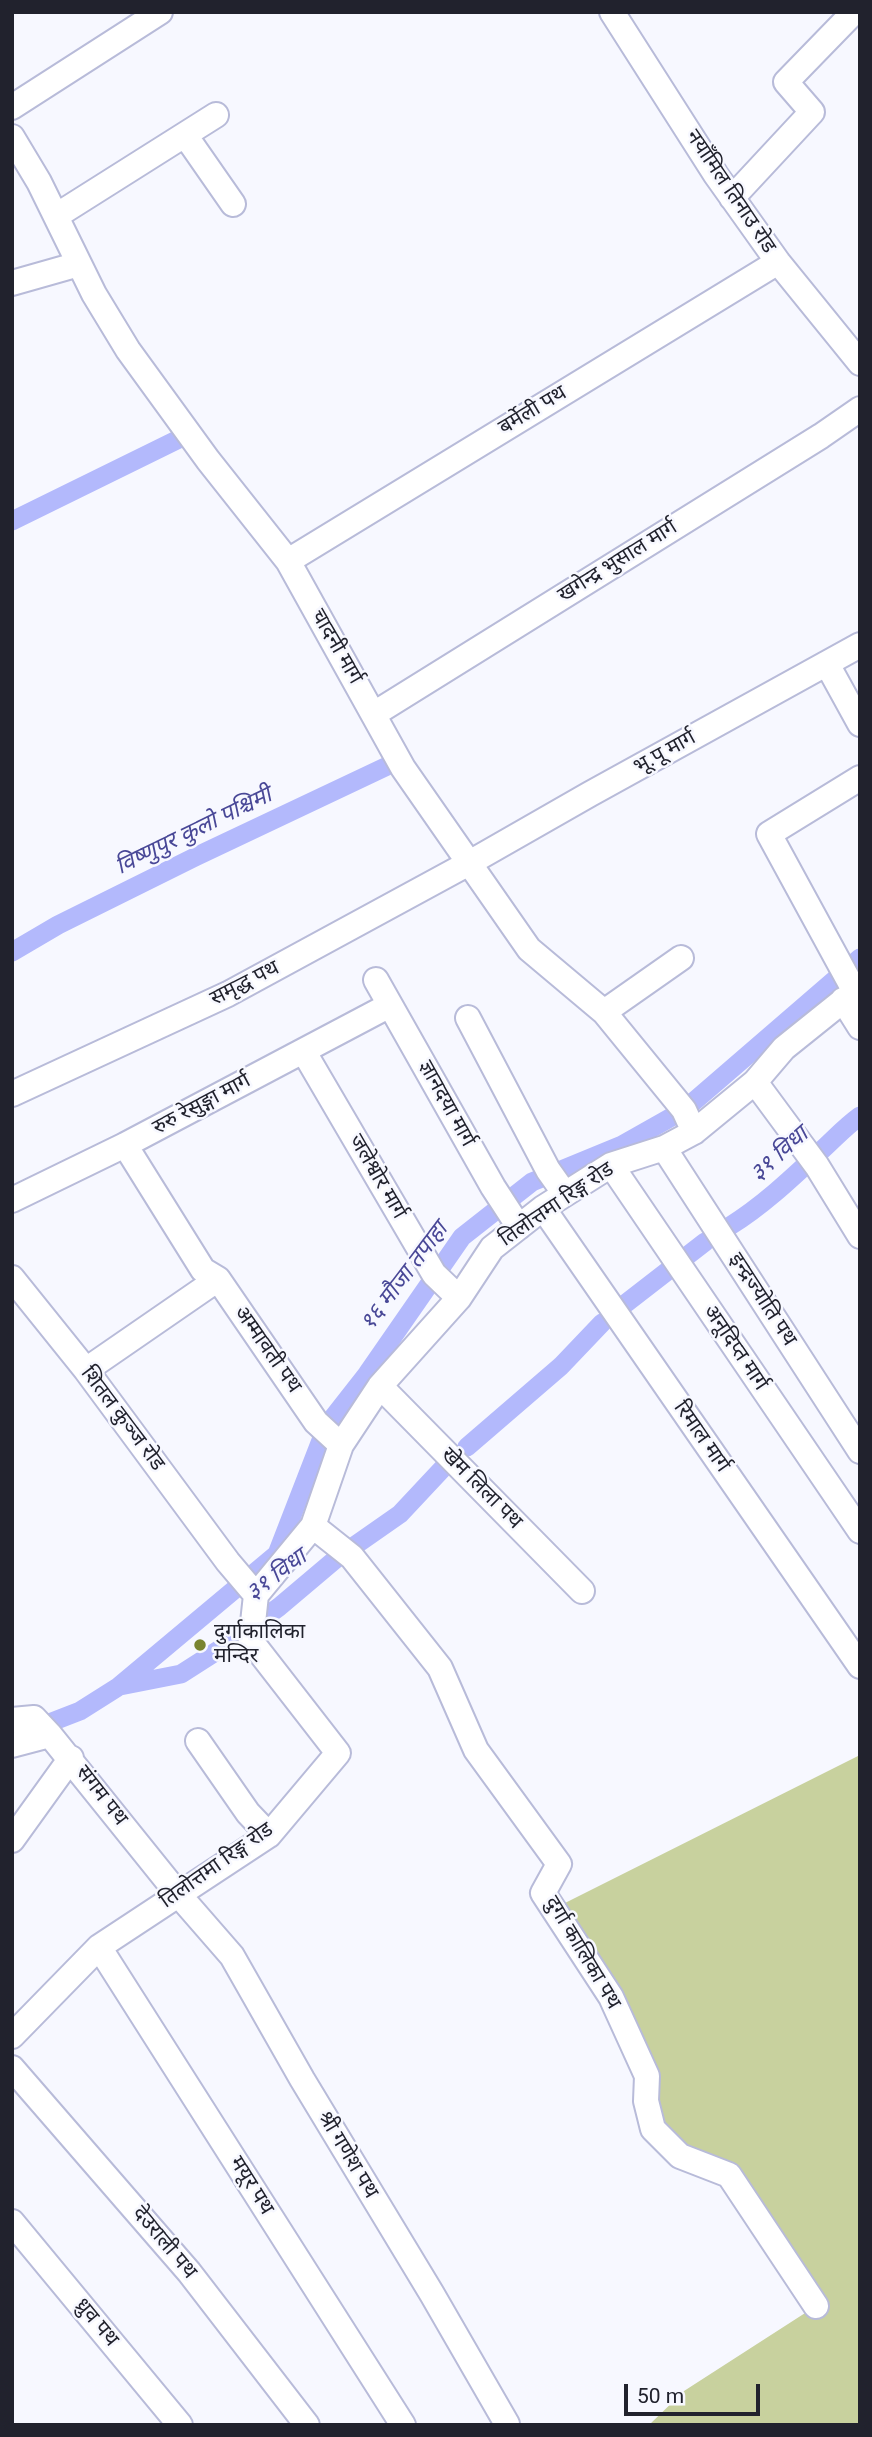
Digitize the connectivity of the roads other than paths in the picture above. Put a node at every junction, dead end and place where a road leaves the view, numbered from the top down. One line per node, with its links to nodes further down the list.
1 (160, 12): 4 (street)
2 (612, 12): 8 (street, नयाँमिल तिनाउ रोड)
3 (854, 12): 8 (street)
4 (12, 107)
5 (216, 115): 6 (street)
6 (185, 135): 9 (street); 10 (street)
7 (12, 137): 10 (street, चादनी मार्ग)
8 (732, 198): 11 (street, नयाँमिल तिनाउ रोड)
9 (233, 204)
10 (56, 216): 12 (street, चादनी मार्ग)
11 (778, 262): 14 (street, नयाँमिल तिनाउ रोड); 16 (street, बर्मेली पथ)
12 (79, 264): 13 (street); 16 (street, चादनी मार्ग)
13 (12, 283)
14 (860, 363)
15 (860, 409): 19 (street, खगेन्द्र भुसाल मार्ग)
16 (288, 561): 19 (street, चादनी मार्ग)
17 (860, 645): 18 (street, भू.पू मार्ग)
18 (827, 664): 20 (street); 22 (street, भू.पू मार्ग)
19 (374, 714): 22 (street, चादनी मार्ग)
20 (860, 724)
21 (860, 778): 25 (street)
22 (471, 862): 27 (street, चादनी मार्ग); 32 (street, समृद्ध पथ)
23 (681, 958): 27 (street)
24 (376, 980): 26 (street, ज्ञानदया मार्ग)
25 (852, 993): 29 (street); 31 (street, तिलोत्तमा रिङ्ग रोड)
26 (390, 1005): 30 (street, रुरु रेसुङ्गा मार्ग); 40 (street, ज्ञानदया मार्ग)
27 (604, 1012): 33 (street, चादनी मार्ग)
28 (468, 1018): 37 (street)
29 (860, 1027)
30 (304, 1052): 34 (street, रुरु रेसुङ्गा मार्ग); 44 (street, जलेश्वोर मार्ग)
31 (755, 1082): 33 (street, तिलोत्तमा रिङ्ग रोड); 41 (street)
32 (12, 1094)
33 (694, 1132): 35 (street, तिलोत्तमा रिङ्ग रोड)
34 (125, 1145): 38 (street, रुरु रेसुङ्गा मार्ग); 43 (street, अम्मावती पथ)
35 (664, 1148): 36 (street, तिलोत्तमा रिङ्ग रोड); 48 (street, इन्द्रज्योति पथ)
36 (611, 1165): 37 (street, तिलोत्तमा रिङ्ग रोड); 50 (street, अनूदिप्त मार्ग)
37 (565, 1194): 39 (street, तिलोत्तमा रिङ्ग रोड)
38 (12, 1200)
39 (543, 1209): 40 (street, तिलोत्तमा रिङ्ग रोड); 53 (street, रिमाल मार्ग)
40 (519, 1227): 44 (street, तिलोत्तमा रिङ्ग रोड)
41 (860, 1236)
42 (12, 1278): 45 (street, शितल कुञ्ज रोड)
43 (218, 1279): 45 (street); 47 (street, अम्मावती पथ)
44 (458, 1298): 46 (street, तिलोत्तमा रिङ्ग रोड)
45 (86, 1370): 52 (street, शितल कुञ्ज रोड)
46 (380, 1386): 47 (street, तिलोत्तमा रिङ्ग रोड); 51 (street, खेम लिला पथ)
47 (341, 1445): 49 (street, तिलोत्तमा रिङ्ग रोड)
48 (860, 1451)
49 (314, 1526): 52 (street, तिलोत्तमा रिङ्ग रोड); 65 (street, दुर्गा कालिका पथ)
50 (860, 1531)
51 (582, 1591)
52 (256, 1595): 58 (street, तिलोत्तमा रिङ्ग रोड)
53 (860, 1666)
54 (32, 1724): 56 (street); 57 (street, संगम पथ)
55 (198, 1741): 58 (street)
56 (12, 1745)
57 (71, 1758): 59 (street); 60 (street, संगम पथ)
58 (268, 1835): 60 (street, तिलोत्तमा रिङ्ग रोड)
59 (12, 1840)
60 (178, 1894): 61 (street, तिलोत्तमा रिङ्ग रोड); 66 (street, श्री गणेश पथ)
61 (99, 1947): 62 (street, तिलोत्तमा रिङ्ग रोड); 69 (street, मयूर पथ)
62 (12, 2036)
63 (12, 2068): 68 (street, देउराली पथ)
64 (12, 2222): 67 (street, ध्रुव पथ)
65 (817, 2306)
66 (507, 2424)
67 (180, 2425)
68 (307, 2425)
69 (403, 2425)

